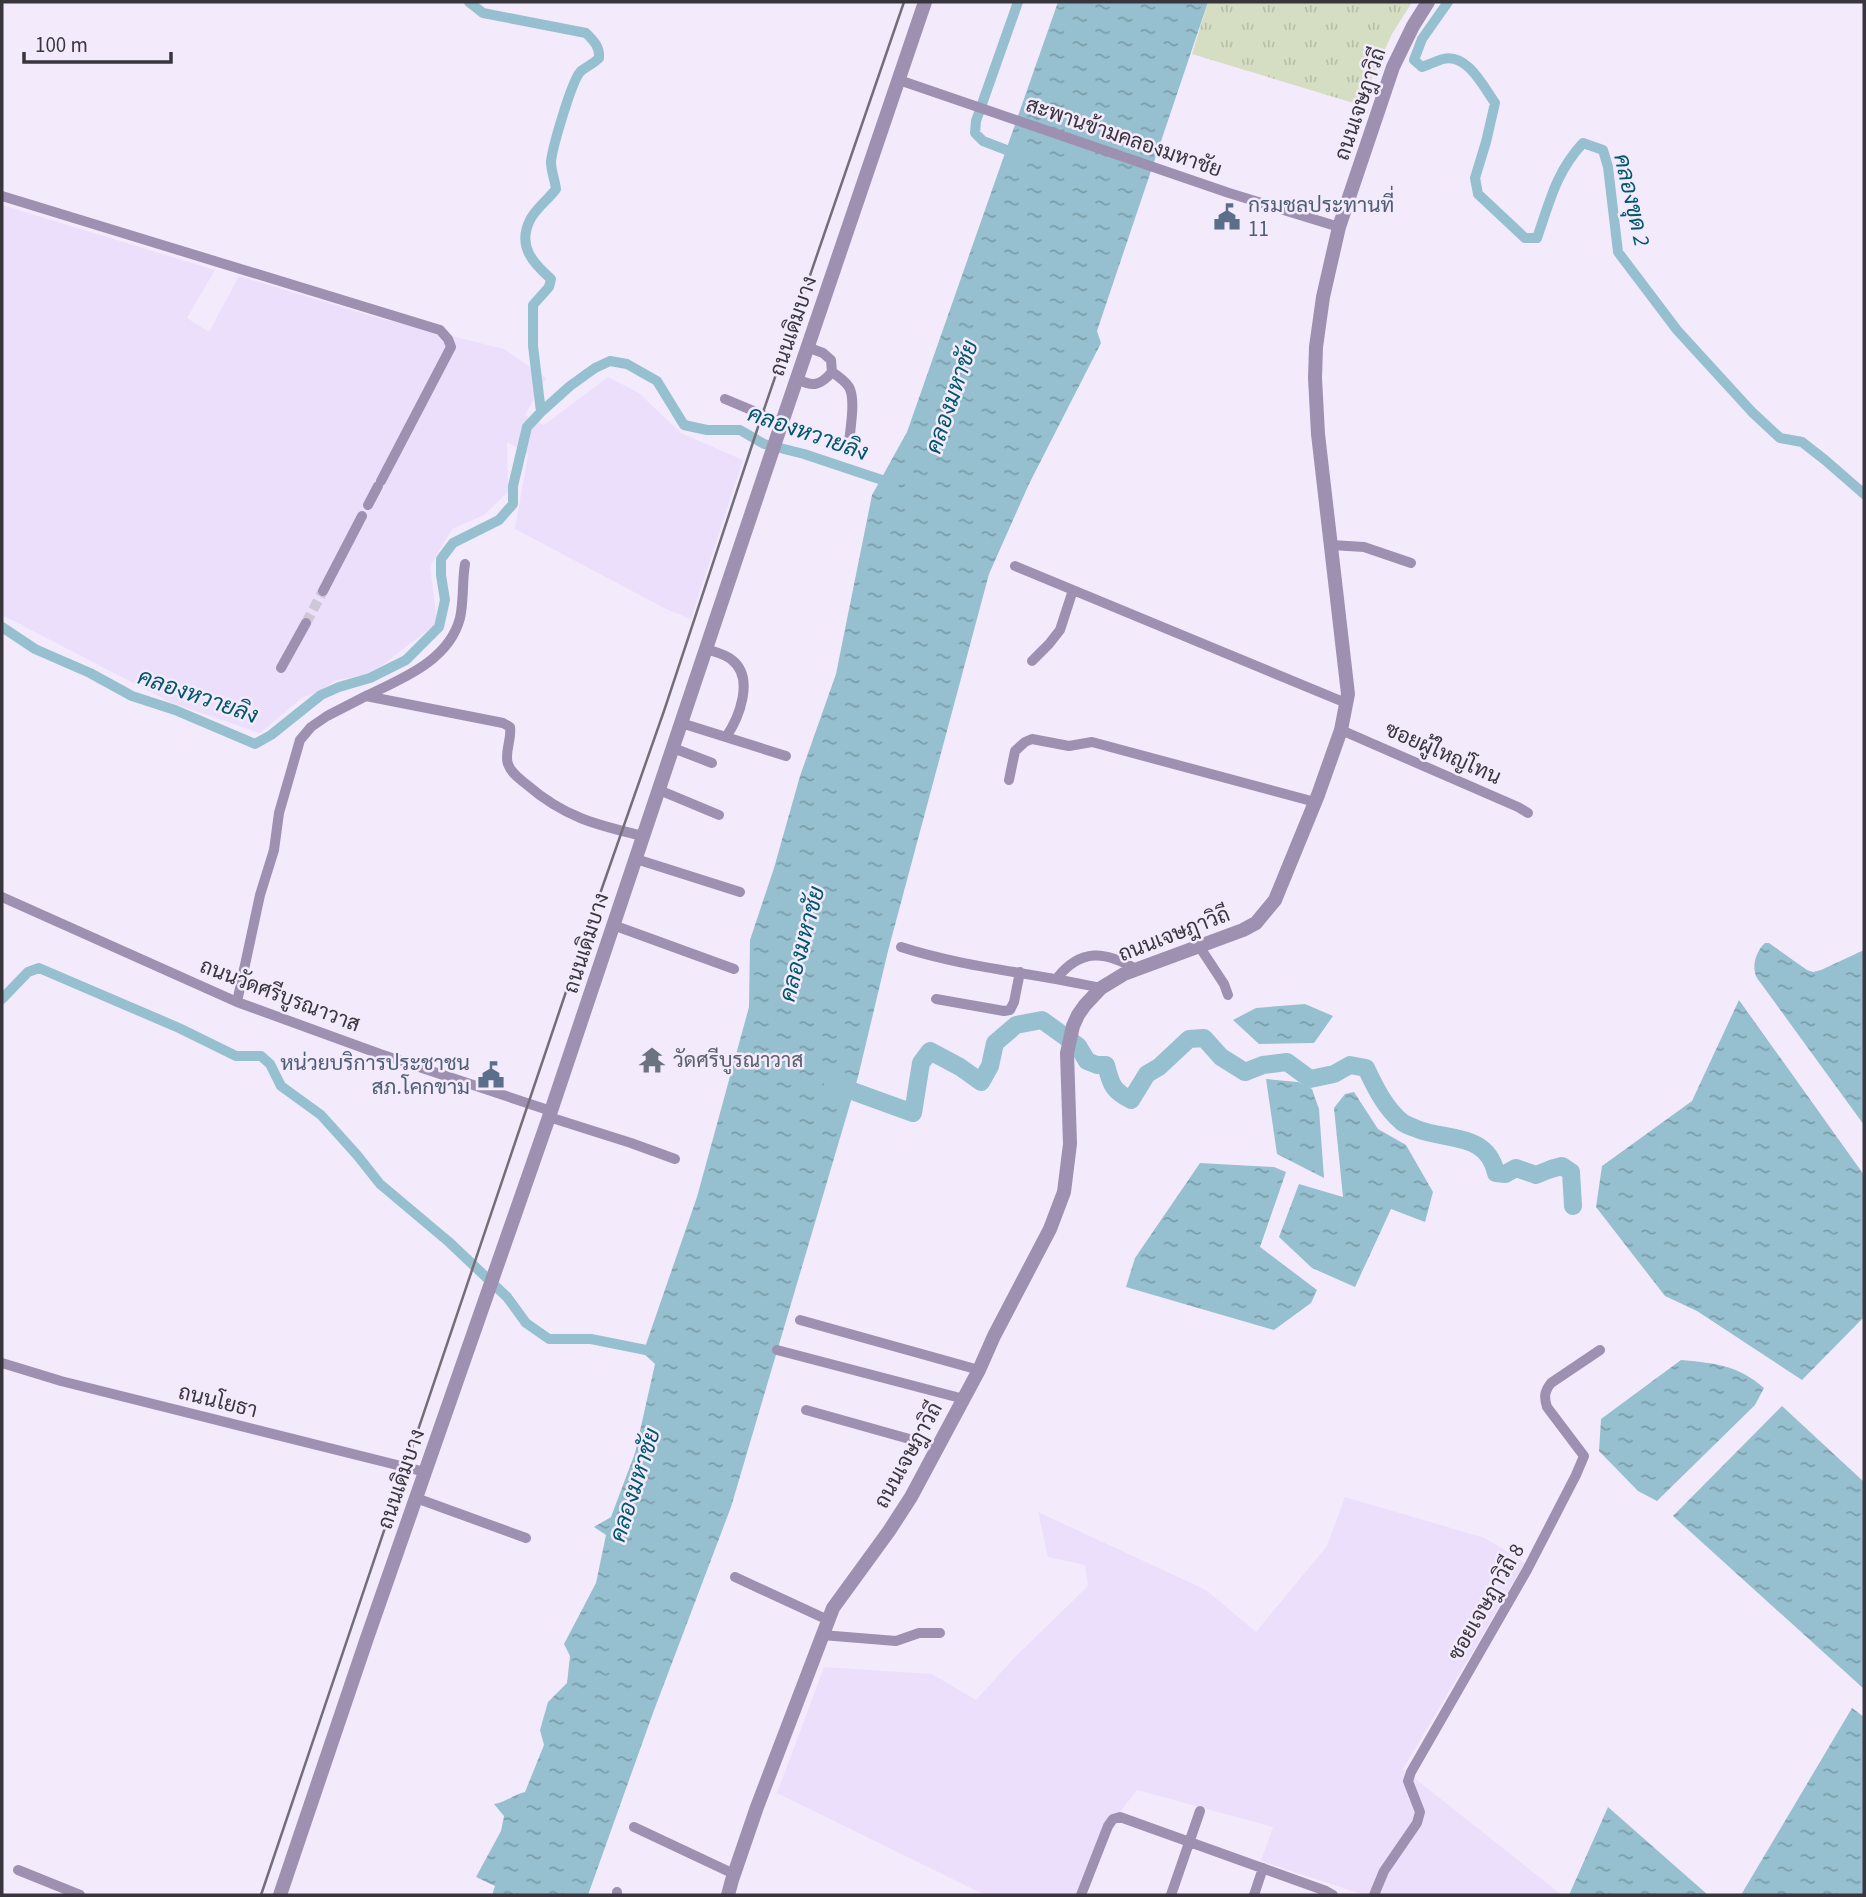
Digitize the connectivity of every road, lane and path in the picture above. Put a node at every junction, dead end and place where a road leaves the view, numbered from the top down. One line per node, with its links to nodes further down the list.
1 (925, 2): 3 (street, ถนนเดิมบาง)
2 (1428, 2): 5 (street, ถนนเจษฎาวิถี)
3 (899, 80): 5 (street, สะพานข้ามคลองมหาชัย); 6 (street, ถนนเดิมบาง)
4 (2, 196): 12 (street)
5 (1339, 227): 14 (street, ถนนเจษฎาวิถี)
6 (807, 347): 7 (street); 8 (street, ถนนเดิมบาง)
7 (832, 372): 8 (street); 11 (street)
8 (797, 379): 10 (street, ถนนเดิมบาง)
9 (724, 399): 10 (street)
10 (779, 430): 21 (street, ถนนเดิมบาง)
11 (849, 444)
12 (368, 505)
13 (362, 516): 18 (street)
14 (1331, 545): 15 (street); 25 (street, ถนนเจษฎาวิถี)
15 (1411, 562)
16 (465, 564): 24 (street)
17 (1015, 566): 19 (street)
18 (323, 590)
19 (1073, 590): 22 (street); 25 (street)
20 (306, 623): 23 (street)
21 (706, 649): 26 (street, ถนนเดิมบาง); 28 (street)
22 (1032, 661)
23 (281, 668)
24 (366, 696): 37 (street); 51 (street)
25 (1346, 703): 27 (street, ถนนเจษฎาวิถี)
26 (681, 723): 28 (street); 29 (street, ถนนเดิมบาง)
27 (1341, 730): 34 (street, ถนนเจษฎาวิถี); 35 (street, ซอยผู้ใหญ่โทน)
28 (726, 737): 30 (street)
29 (673, 748): 31 (street); 33 (street, ถนนเดิมบาง)
30 (786, 756)
31 (712, 763)
32 (1009, 780): 34 (street)
33 (659, 790): 36 (street); 37 (street, ถนนเดิมบาง)
34 (1315, 802): 42 (street, ถนนเจษฎาวิถี)
35 (1528, 813)
36 (719, 815)
37 (643, 836): 38 (street, ถนนเดิมบาง)
38 (636, 859): 39 (street); 41 (street, ถนนเดิมบาง)
39 (740, 892)
40 (2, 897): 51 (street, ถนนวัดศรีบูรณาวาส)
41 (614, 925): 44 (street); 52 (street, ถนนเดิมบาง)
42 (1199, 946): 45 (street, ถนนเจษฎาวิถี); 49 (street)
43 (901, 947): 46 (street)
44 (734, 969)
45 (1136, 969): 47 (street); 48 (street, ถนนเจษฎาวิถี)
46 (1020, 972): 47 (street); 50 (street)
47 (1056, 978): 48 (street)
48 (1101, 988): 58 (street, ถนนเจษฎาวิถี)
49 (1228, 995)
50 (936, 999)
51 (237, 1002): 52 (street, ถนนวัดศรีบูรณาวาส)
52 (550, 1114): 53 (street, ถนนวัดศรีบูรณาวาส); 62 (street, ถนนเดิมบาง)
53 (675, 1159)
54 (800, 1320): 58 (street)
55 (777, 1350): 59 (street)
56 (1600, 1350): 82 (street, ซอยเจษฎาวิถี 8)
57 (2, 1363): 62 (street, ถนนโยธา)
58 (979, 1370): 59 (street, ถนนเจษฎาวิถี)
59 (964, 1399): 61 (street, ถนนเจษฎาวิถี)
60 (806, 1410): 61 (street)
61 (938, 1447): 66 (street, ถนนเจษฎาวิถี)
62 (425, 1472): 63 (street, ถนนเดิมบาง)
63 (416, 1498): 64 (street); 76 (street, ถนนเดิมบาง)
64 (526, 1538)
65 (735, 1577): 66 (street)
66 (828, 1620): 68 (street, ถนนเจษฎาวิถี)
67 (940, 1633): 68 (street)
68 (822, 1635): 74 (street, ถนนเจษฎาวิถี)
69 (1200, 1811): 71 (street)
70 (634, 1827): 74 (street)
71 (1189, 1843): 72 (street); 78 (street); 79 (street)
72 (1264, 1868): 80 (street); 81 (street)
73 (18, 1870): 75 (street)
74 (734, 1874): 77 (street, ถนนเจษฎาวิถี)
75 (80, 1895)
76 (280, 1895)
77 (728, 1895)
78 (1081, 1895)
79 (1171, 1895)
80 (1254, 1895)
81 (1333, 1895)
82 (1374, 1895)

